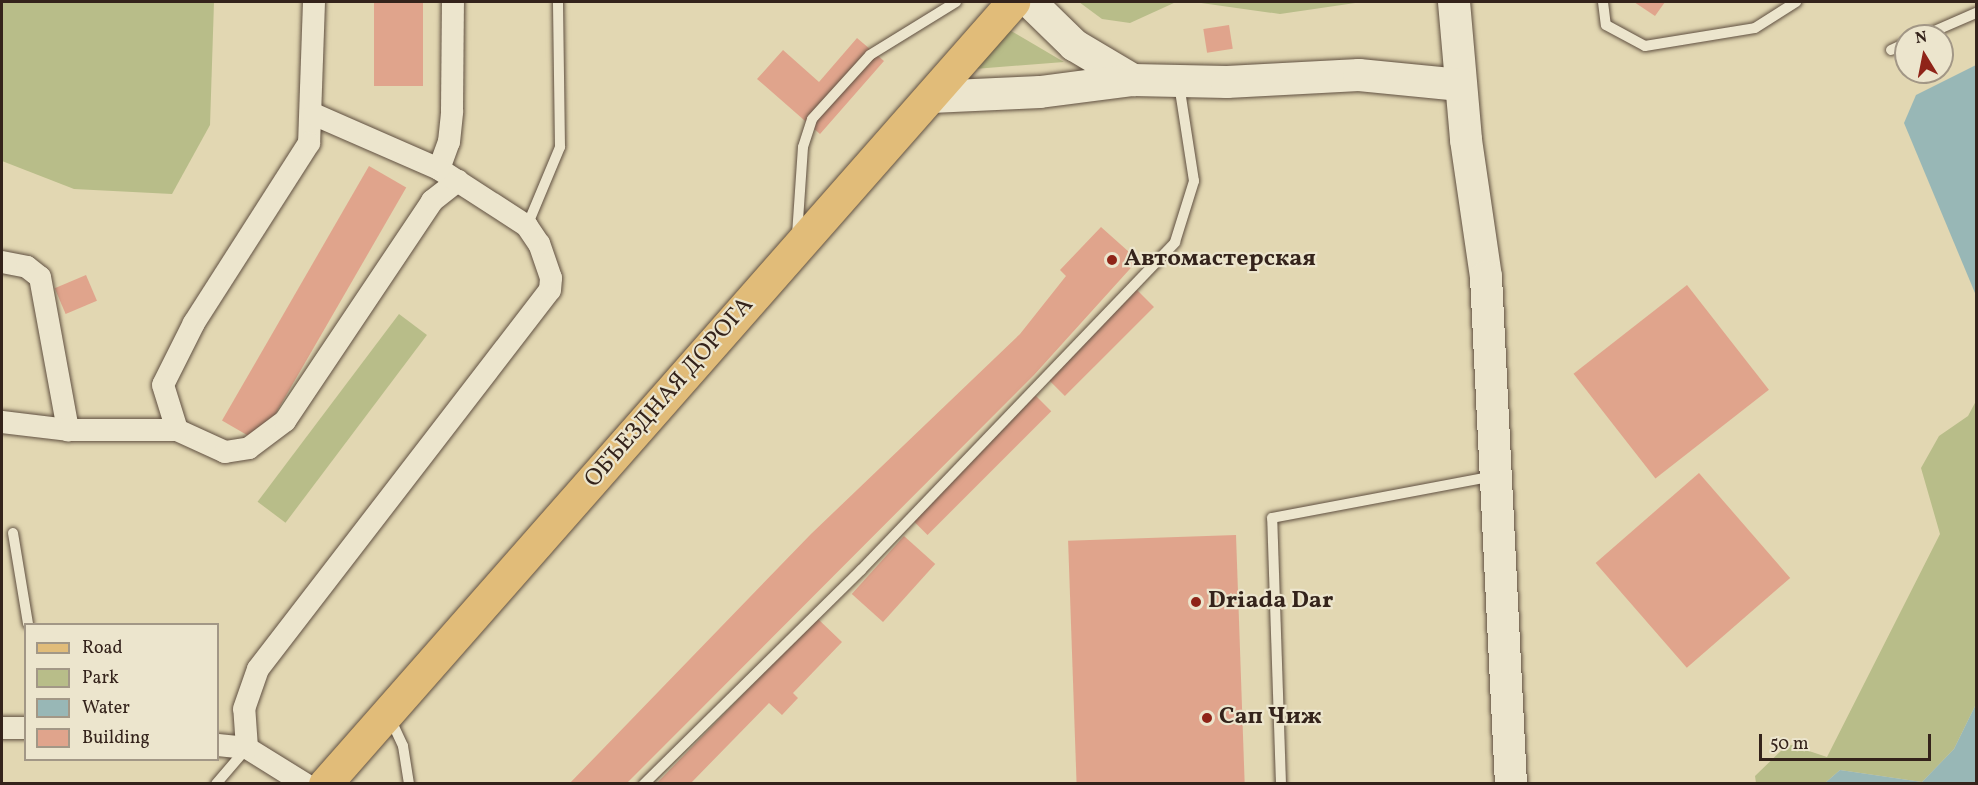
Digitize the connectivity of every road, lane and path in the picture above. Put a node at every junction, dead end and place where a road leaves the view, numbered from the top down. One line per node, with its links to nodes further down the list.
1 (314, 2): 18 (street)
2 (453, 2): 19 (street)
3 (558, 2): 21 (lane)
4 (956, 2): 22 (lane)
5 (1013, 2): 17 (main road, ОБЪЕЗДНАЯ ДОРОГА)
6 (1030, 2): 14 (main road)
7 (1454, 2): 16 (main road)
8 (1603, 2): 9 (lane)
9 (1796, 2)
10 (1977, 13): 11 (lane)
11 (1951, 24)
12 (1894, 49): 13 (lane)
13 (1891, 50)
14 (1133, 80): 15 (main road); 17 (main road)
15 (1178, 83): 16 (main road); 39 (lane)
16 (1461, 85): 27 (main road)
17 (931, 97): 22 (main road, ОБЪЕЗДНАЯ ДОРОГА)
18 (313, 114): 19 (street); 26 (street)
19 (440, 169): 20 (street)
20 (459, 181): 21 (street); 26 (street)
21 (527, 226): 34 (street)
22 (796, 250): 30 (main road, ОБЪЕЗДНАЯ ДОРОГА)
23 (2, 262): 25 (street)
24 (2, 422): 25 (street)
25 (68, 430): 26 (street)
26 (177, 430)
27 (1498, 476): 40 (lane); 41 (main road)
28 (14, 533): 29 (lane)
29 (28, 623)
30 (388, 713): 37 (main road, ОБЪЕЗДНАЯ ДОРОГА); 38 (lane)
31 (2, 728): 32 (street)
32 (24, 728)
33 (219, 745): 34 (street)
34 (247, 748): 35 (lane); 36 (street)
35 (216, 783)
36 (305, 783)
37 (325, 783)
38 (409, 783)
39 (644, 783)
40 (1281, 783)
41 (1511, 783)

